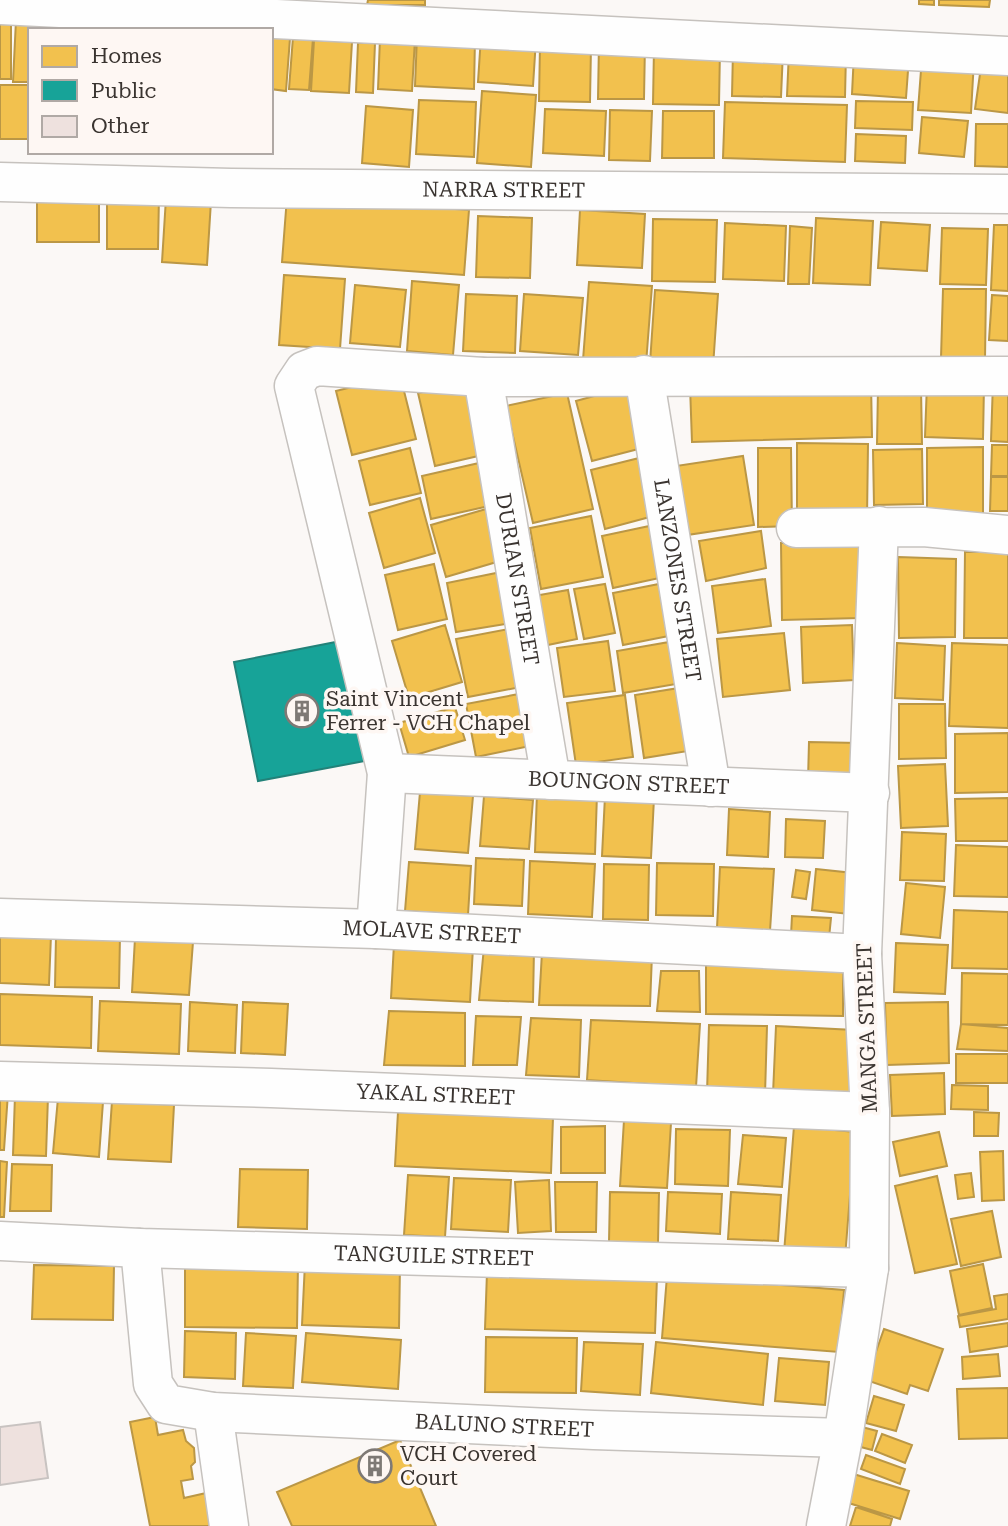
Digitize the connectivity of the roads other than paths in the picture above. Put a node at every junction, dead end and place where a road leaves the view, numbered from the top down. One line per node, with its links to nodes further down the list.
1 (0, 5): 2 (street)
2 (1008, 56)
3 (0, 182): 4 (street, NARRA STREET)
4 (1008, 194)
5 (644, 375): 6 (street); 7 (street); 13 (street, LANZONES STREET)
6 (1008, 376)
7 (483, 377): 11 (street); 12 (street, DURIAN STREET)
8 (879, 526): 9 (street); 10 (street); 14 (street, MANGA STREET)
9 (796, 527)
10 (1008, 534)
11 (387, 773): 12 (street, BOUNGON STREET); 16 (street)
12 (551, 780): 13 (street, BOUNGON STREET)
13 (711, 786): 14 (street, BOUNGON STREET)
14 (870, 793): 17 (street, MANGA STREET)
15 (0, 918): 16 (street, MOLAVE STREET)
16 (376, 929): 17 (street, MOLAVE STREET)
17 (862, 954): 19 (street, MANGA STREET)
18 (0, 1081): 19 (street, YAKAL STREET)
19 (870, 1112): 22 (street, MANGA STREET)
20 (0, 1241): 21 (street, TANGUILE STREET)
21 (139, 1248): 22 (street, TANGUILE STREET); 23 (street, BALUNO STREET)
22 (869, 1268): 24 (street, MANGA STREET)
23 (213, 1412): 24 (street, BALUNO STREET); 25 (street)
24 (843, 1438): 26 (street, MANGA STREET)
25 (229, 1526)
26 (826, 1526)

